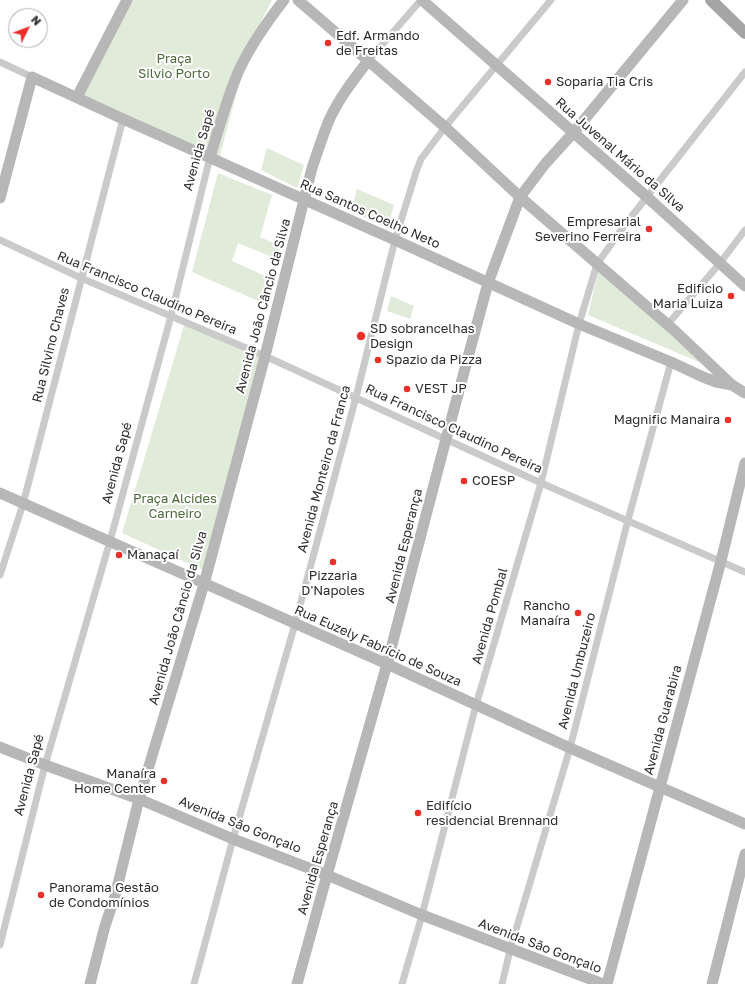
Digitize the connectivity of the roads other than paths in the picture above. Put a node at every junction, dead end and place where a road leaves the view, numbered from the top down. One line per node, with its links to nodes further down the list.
1 (127, 0): 14 (main road)
2 (284, 0): 18 (main road, Avenida Sapé)
3 (298, 0): 9 (main road)
4 (422, 0): 9 (street); 11 (main road, Rua Juvenal Mário da Silva)
5 (551, 0): 11 (street, Avenida Monteiro da Franca)
6 (683, 0): 17 (main road, Avenida Esperança)
7 (711, 0): 8 (main road)
8 (745, 33)
9 (368, 61): 16 (main road); 22 (main road, Avenida João Câncio da Silva)
10 (0, 62): 13 (street, Rua Santos Coelho Neto)
11 (496, 66): 16 (street, Avenida Monteiro da Franca); 17 (main road, Rua Juvenal Mário da Silva)
12 (745, 72): 20 (street, Avenida Pombal)
13 (32, 77): 14 (main road, Rua Santos Coelho Neto); 21 (main road)
14 (77, 97): 15 (main road, Rua Santos Coelho Neto)
15 (123, 119): 18 (main road, Rua Santos Coelho Neto); 28 (street, Rua Silvino Chaves)
16 (445, 127): 19 (main road); 25 (street, Avenida Monteiro da Franca)
17 (574, 132): 19 (main road, Avenida Esperança); 20 (main road, Rua Juvenal Mário da Silva)
18 (210, 157): 22 (main road, Rua Santos Coelho Neto); 31 (street, Avenida Sapé)
19 (520, 197): 27 (main road); 29 (main road, Avenida Esperança)
20 (647, 197): 26 (main road, Rua Juvenal Mário da Silva); 27 (street, Avenida Pombal)
21 (0, 198)
22 (305, 200): 25 (main road, Rua Santos Coelho Neto); 34 (main road, Avenida João Câncio da Silva)
23 (745, 230): 26 (street)
24 (0, 240): 28 (street, Rua Francisco Claudino Pereira)
25 (395, 240): 29 (main road, Rua Santos Coelho Neto); 38 (street, Avenida Monteiro da Franca)
26 (720, 263): 30 (main road, Rua Juvenal Mário da Silva); 33 (street)
27 (597, 264): 32 (street, Avenida Pombal); 33 (main road)
28 (81, 278): 31 (street, Rua Francisco Claudino Pereira); 43 (street, Rua Silvino Chaves)
29 (488, 283): 32 (main road, Rua Santos Coelho Neto); 39 (main road, Avenida Esperança)
30 (745, 286)
31 (171, 316): 34 (street, Rua Francisco Claudino Pereira); 45 (street, Avenida Sapé)
32 (579, 324): 35 (main road, Rua Santos Coelho Neto); 41 (street, Avenida Pombal)
33 (668, 324): 36 (main road)
34 (264, 356): 38 (street, Rua Francisco Claudino Pereira); 49 (main road, Avenida João Câncio da Silva)
35 (671, 362): 36 (main road, Rua Santos Coelho Neto); 44 (street, Avenida Umbuzeiro)
36 (732, 385): 37 (main road)
37 (745, 392)
38 (356, 397): 39 (street, Rua Francisco Claudino Pereira); 50 (street, Avenida Monteiro da Franca)
39 (446, 439): 41 (street, Rua Francisco Claudino Pereira); 51 (main road, Avenida Esperança)
40 (745, 463): 46 (main road, Avenida Guarabira)
41 (541, 483): 44 (street, Rua Francisco Claudino Pereira); 52 (street, Avenida Pombal)
42 (0, 493): 43 (main road, Rua Euzely Fabrício de Souza)
43 (23, 504): 45 (main road, Rua Euzely Fabrício de Souza); 48 (street, Rua Silvino Chaves)
44 (628, 520): 46 (street, Rua Francisco Claudino Pereira); 54 (street, Avenida Umbuzeiro)
45 (110, 541): 49 (main road, Rua Euzely Fabrício de Souza); 55 (street, Avenida Sapé)
46 (721, 561): 47 (street, Rua Francisco Claudino Pereira); 56 (main road, Avenida Guarabira)
47 (745, 572)
48 (0, 575)
49 (204, 584): 50 (main road, Rua Euzely Fabrício de Souza); 57 (main road, Avenida João Câncio da Silva)
50 (295, 624): 51 (main road, Rua Euzely Fabrício de Souza); 59 (street, Avenida Monteiro da Franca)
51 (388, 664): 52 (main road, Rua Euzely Fabrício de Souza); 61 (main road, Avenida Esperança)
52 (476, 705): 54 (main road, Rua Euzely Fabrício de Souza); 62 (street, Avenida Pombal)
53 (0, 747): 55 (main road, Avenida São Gonçalo)
54 (570, 748): 56 (main road, Rua Euzely Fabrício de Souza); 64 (street, Avenida Umbuzeiro)
55 (45, 765): 57 (main road, Avenida São Gonçalo); 63 (street, Avenida Sapé)
56 (659, 787): 58 (main road, Rua Euzely Fabrício de Souza); 71 (main road, Avenida Guarabira)
57 (139, 799): 59 (main road, Avenida São Gonçalo); 65 (main road, Avenida João Câncio da Silva)
58 (745, 824)
59 (233, 839): 61 (main road, Avenida São Gonçalo); 66 (street, Avenida Monteiro da Franca)
60 (745, 854): 72 (main road)
61 (327, 875): 62 (main road, Avenida São Gonçalo); 67 (main road, Avenida Esperança)
62 (422, 915): 64 (main road, Avenida São Gonçalo); 68 (street, Avenida Pombal)
63 (0, 945)
64 (510, 950): 69 (street, Avenida Umbuzeiro); 70 (main road, Avenida São Gonçalo)
65 (90, 984)
66 (194, 984)
67 (297, 984)
68 (402, 984)
69 (502, 984)
70 (603, 984)
71 (607, 984)
72 (712, 984)

